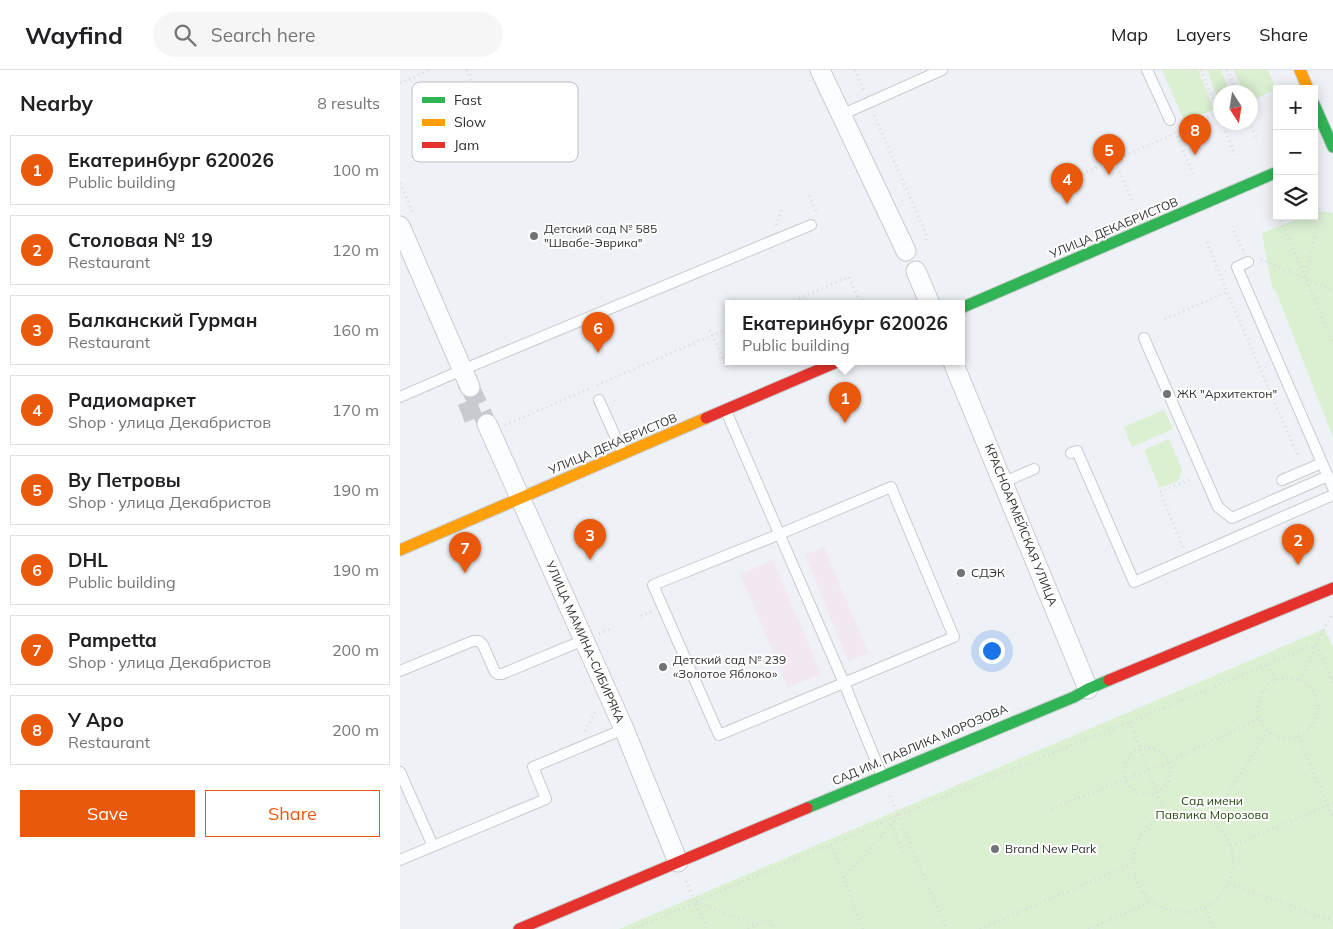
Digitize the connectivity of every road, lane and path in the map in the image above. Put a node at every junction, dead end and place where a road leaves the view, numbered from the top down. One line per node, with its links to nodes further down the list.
1 (431, 70): 11 (path)
2 (467, 70): 10 (path)
3 (820, 70): 17 (street)
4 (855, 70): 15 (path)
5 (942, 70): 15 (lane)
6 (1147, 70): 19 (lane)
7 (1202, 70): 14 (path)
8 (1227, 70): 12 (path)
9 (1300, 70): 13 (main road)
10 (472, 82)
11 (400, 83)
12 (1234, 85)
13 (1306, 85)
14 (1213, 97)
15 (868, 102): 17 (lane); 41 (path)
16 (1318, 113): 24 (main road)
17 (841, 114): 42 (street)
18 (1213, 115): 22 (path)
19 (1170, 120): 22 (path)
20 (1225, 130): 26 (path)
21 (1253, 130): 23 (path)
22 (1175, 132): 27 (path); 28 (path)
23 (1256, 139)
24 (1333, 148): 25 (main road)
25 (1320, 154)
26 (1235, 155)
27 (1114, 160): 30 (path); 32 (path)
28 (1193, 174)
29 (1273, 174): 51 (main road, УЛИЦА ДЕКАБРИСТОВ)
30 (1068, 177)
31 (810, 196): 37 (path)
32 (1132, 200)
33 (1318, 205): 45 (path)
34 (783, 207): 35 (path)
35 (780, 216)
36 (1281, 220): 45 (path)
37 (816, 222): 62 (lane)
38 (400, 226): 62 (street)
39 (1234, 231): 43 (path)
40 (1208, 242): 47 (path)
41 (925, 243)
42 (906, 251)
43 (1248, 262): 45 (path); 71 (lane)
44 (916, 272): 50 (street)
45 (1305, 278): 46 (path); 57 (path)
46 (1333, 290)
47 (1227, 292): 52 (path); 73 (path)
48 (794, 300): 49 (path)
49 (859, 300)
50 (928, 300)
51 (965, 306)
52 (1166, 319)
53 (710, 330): 55 (path)
54 (725, 330): 55 (path)
55 (713, 335): 58 (path); 68 (path)
56 (1144, 338): 74 (lane)
57 (1333, 343)
58 (725, 363)
59 (726, 365): 63 (path)
60 (829, 365): 67 (main road, УЛИЦА ДЕКАБРИСТОВ)
61 (954, 365): 77 (street, КРАСНОАРМЕЙСКАЯ УЛИЦА)
62 (462, 370): 64 (street); 65 (lane)
63 (728, 370)
64 (470, 387)
65 (400, 397)
66 (599, 400): 70 (lane)
67 (726, 410): 70 (main road, УЛИЦА ДЕКАБРИСТОВ); 81 (lane)
68 (492, 426): 80 (street, УЛИЦА МАМИНА-СИБИРЯКА)
69 (1071, 453): 83 (lane)
70 (623, 454): 80 (main road, УЛИЦА ДЕКАБРИСТОВ)
71 (1322, 463): 73 (lane); 75 (lane)
72 (1034, 469): 77 (lane)
73 (1305, 471): 76 (lane)
74 (1203, 473): 75 (lane); 83 (path)
75 (1328, 476): 78 (lane)
76 (1282, 480)
77 (1004, 482): 95 (street, КРАСНОАРМЕЙСКАЯ УЛИЦА)
78 (1333, 488)
79 (1333, 495): 83 (lane)
80 (521, 498): 82 (main road, УЛИЦА ДЕКАБРИСТОВ); 86 (street, УЛИЦА МАМИНА-СИБИРЯКА)
81 (780, 534): 92 (lane); 92 (lane); 92 (lane)
82 (400, 550)
83 (1188, 558)
84 (1333, 588): 95 (main road, САД ИМ. ПАВЛИКА МОРОЗОВА)
85 (1333, 613): 87 (path)
86 (584, 640): 89 (lane); 94 (street, УЛИЦА МАМИНА-СИБИРЯКА)
87 (1316, 644): 88 (path); 91 (path); 93 (path)
88 (1268, 665): 90 (path); 97 (path)
89 (400, 671)
90 (1276, 680): 91 (path); 96 (path)
91 (1300, 680): 100 (path)
92 (844, 683): 106 (lane)
93 (1333, 683)
94 (606, 689): 98 (street, УЛИЦА МАМИНА-СИБИРЯКА); 101 (path)
95 (1088, 689): 106 (main road, САД ИМ. ПАВЛИКА МОРОЗОВА)
96 (1260, 718): 99 (path); 103 (path)
97 (1130, 722): 102 (path); 113 (path)
98 (624, 729): 101 (lane); 123 (street, УЛИЦА МАМИНА-СИБИРЯКА)
99 (1268, 730): 100 (path); 116 (path)
100 (1298, 736): 111 (path)
101 (576, 749): 119 (lane)
102 (1140, 749): 103 (path); 104 (path); 107 (path)
103 (1168, 762): 104 (path); 108 (path)
104 (1148, 770): 107 (path); 108 (path)
105 (400, 772): 119 (lane)
106 (882, 776): 123 (main road, САД ИМ. ПАВЛИКА МОРОЗОВА)
107 (1125, 779): 108 (path); 112 (path)
108 (1156, 792): 114 (path)
109 (890, 796): 113 (path)
110 (1333, 803): 111 (path)
111 (1328, 805): 115 (path); 120 (path)
112 (1051, 809)
113 (899, 815): 117 (path); 118 (path); 138 (path)
114 (1165, 815): 116 (path); 124 (path)
115 (1333, 818)
116 (1212, 820): 120 (path)
117 (891, 824): 121 (path); 125 (path)
118 (831, 844): 125 (path); 127 (path)
119 (433, 846): 122 (lane)
120 (1231, 846): 126 (path)
121 (905, 854)
122 (400, 860)
123 (678, 862): 127 (path); 132 (main road, САД ИМ. ПАВЛИКА МОРОЗОВА)
124 (1132, 864): 128 (path); 139 (path)
125 (844, 878): 137 (path)
126 (1229, 884): 129 (path); 130 (path)
127 (695, 902): 131 (path); 133 (path); 134 (path)
128 (1151, 902): 129 (path); 140 (path)
129 (1205, 908): 141 (path)
130 (1333, 921)
131 (756, 926): 135 (path); 136 (path)
132 (519, 929)
133 (633, 929)
134 (707, 929)
135 (748, 929)
136 (773, 929)
137 (863, 929)
138 (947, 929)
139 (980, 929)
140 (1088, 929)
141 (1214, 929)

